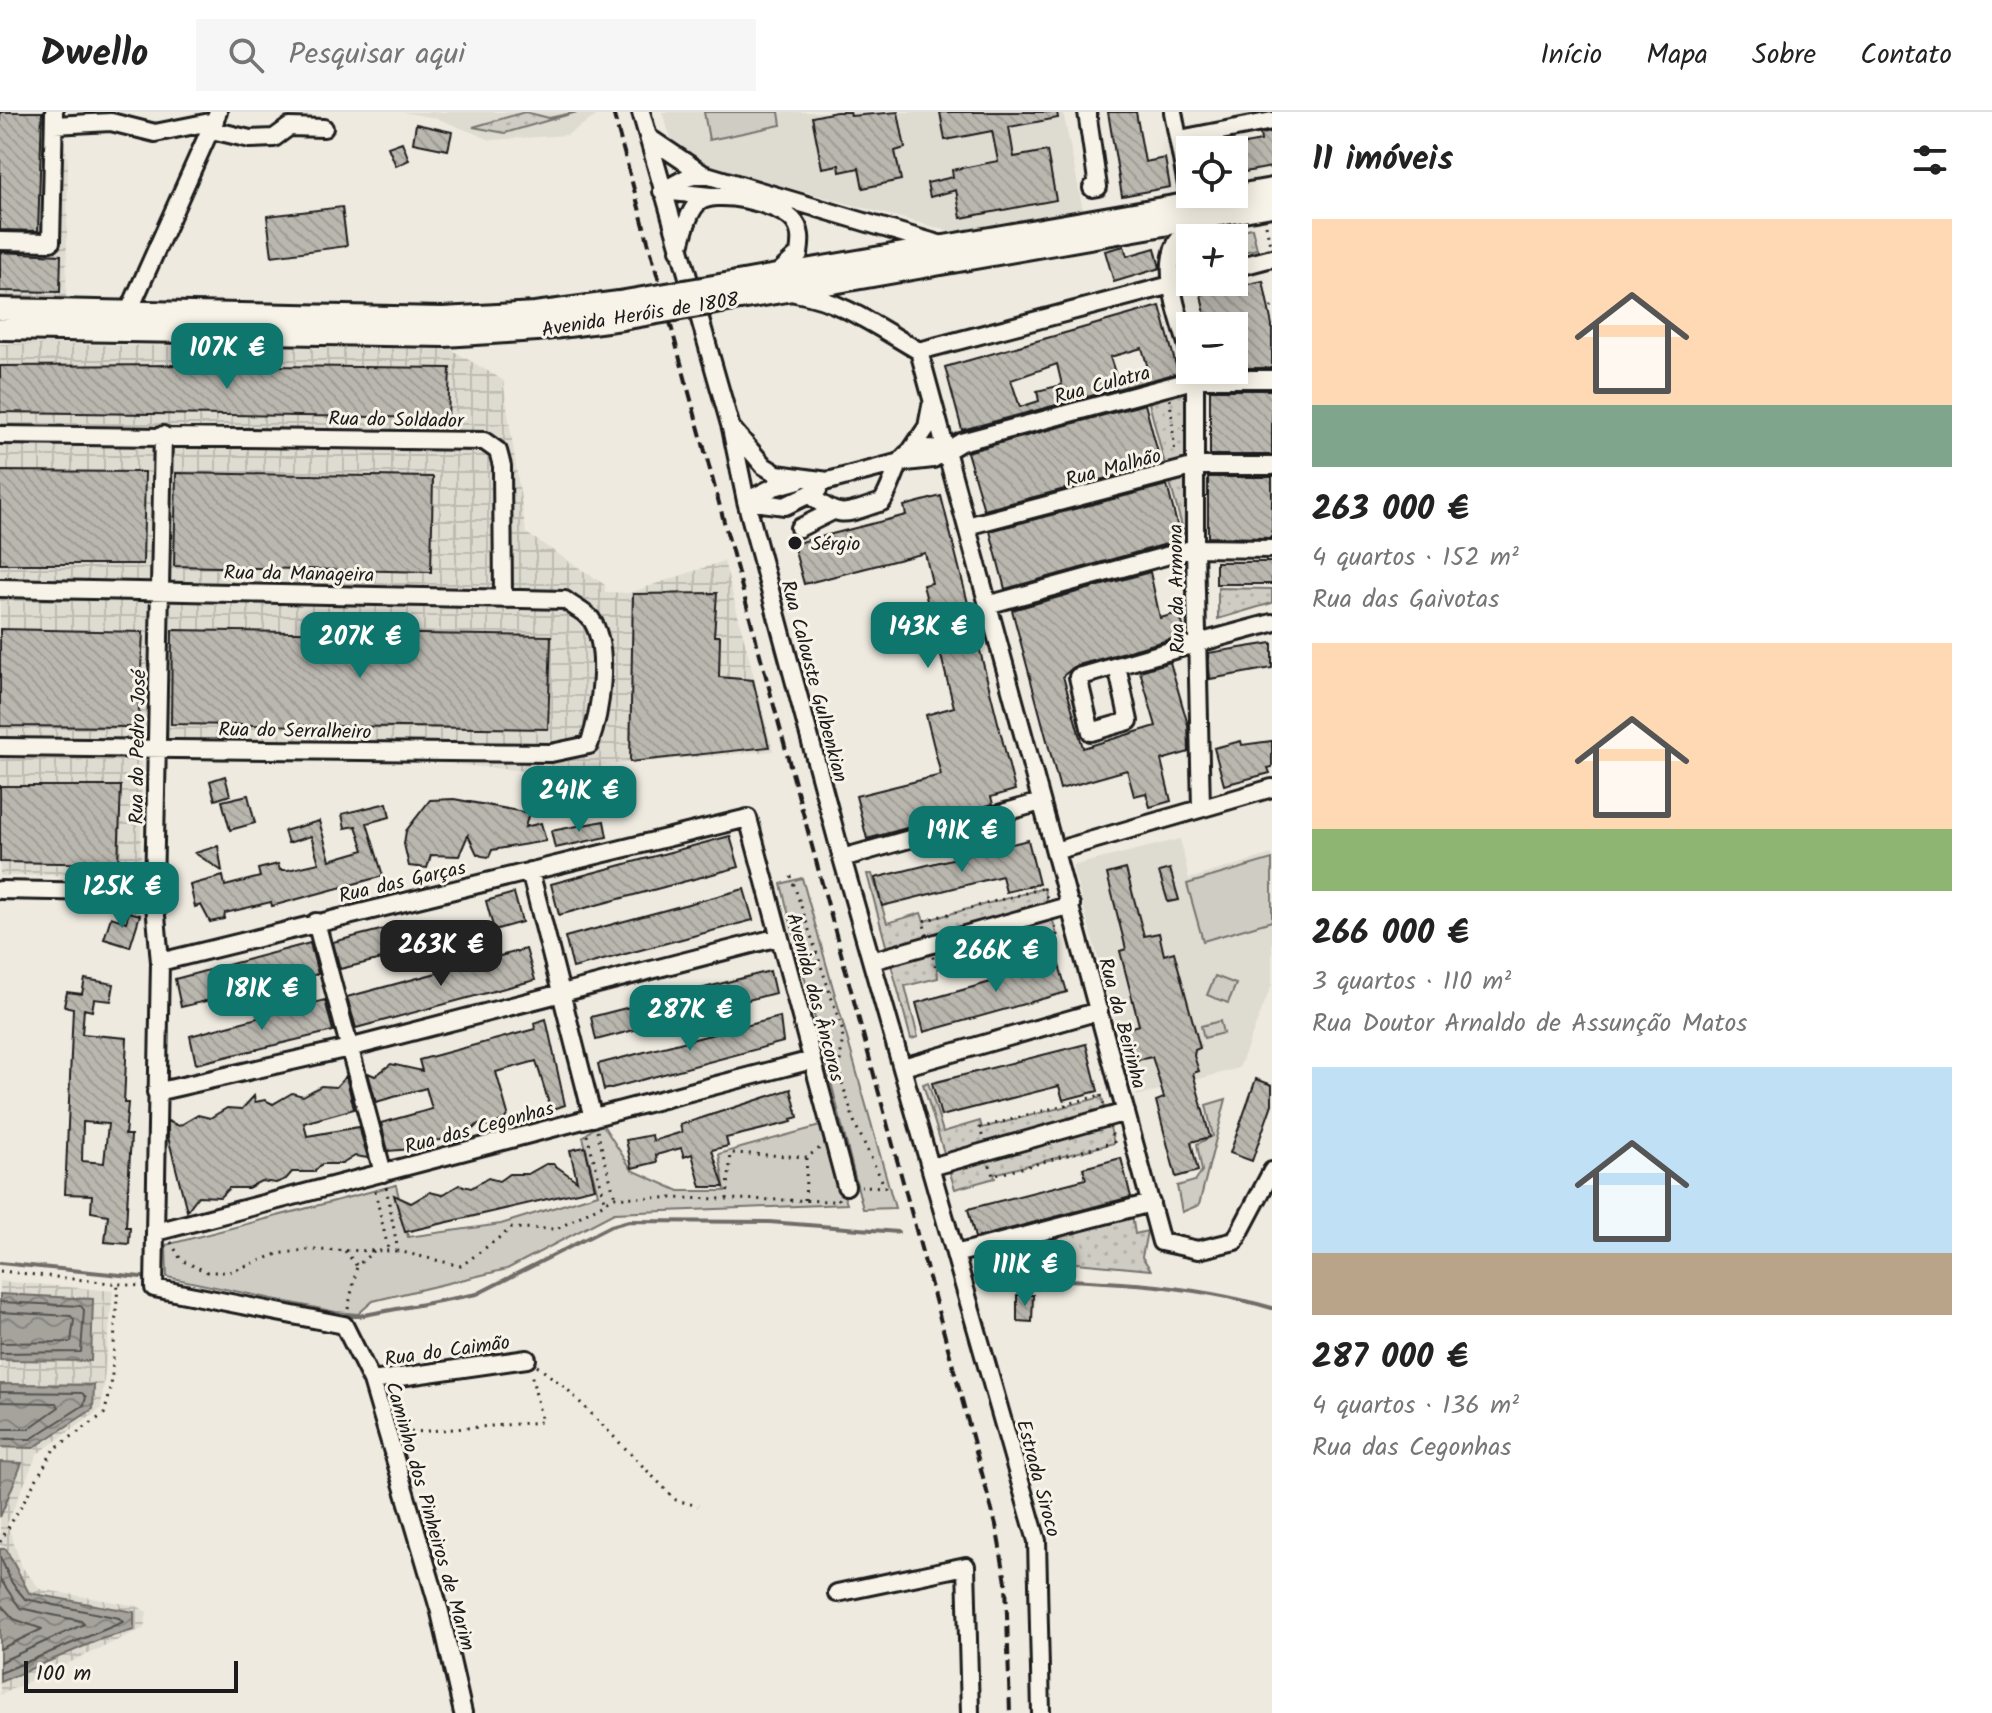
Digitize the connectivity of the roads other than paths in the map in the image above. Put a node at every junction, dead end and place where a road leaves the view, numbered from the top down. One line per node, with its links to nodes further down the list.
1 (641, 112): 10 (street, Rua Calouste Gulbenkian)
2 (1087, 112): 12 (street)
3 (1173, 112): 8 (street)
4 (54, 118): 5 (street); 19 (street)
5 (215, 121): 7 (street); 29 (street)
6 (1272, 121): 9 (street)
7 (324, 128)
8 (1179, 136)
9 (1195, 136)
10 (648, 137): 11 (street); 14 (street, Rua Calouste Gulbenkian)
11 (703, 174): 14 (street); 20 (street)
12 (1092, 188)
13 (1272, 189): 15 (main road, Avenida Heróis de 1808)
14 (662, 191): 16 (street); 21 (street, Rua Calouste Gulbenkian)
15 (1248, 193)
16 (711, 196): 21 (street); 24 (street)
17 (1176, 204): 20 (main road, Avenida Heróis de 1808)
18 (1263, 213): 24 (main road, Avenida Heróis de 1808); 26 (street)
19 (0, 241)
20 (944, 246): 24 (main road, Avenida Heróis de 1808)
21 (679, 252): 38 (street, Rua Calouste Gulbenkian)
22 (1272, 255): 23 (street)
23 (1248, 263)
24 (779, 284): 28 (main road, Avenida Heróis de 1808, bridge); 32 (street)
25 (1176, 284): 26 (street)
26 (1171, 285): 30 (street); 32 (street)
27 (0, 309): 29 (main road, Avenida Heróis de 1808)
28 (621, 310): 29 (main road, Avenida Heróis de 1808); 31 (main road, Avenida Heróis de 1808)
29 (129, 311)
30 (1178, 312)
31 (0, 329)
32 (919, 351): 37 (street, Rua da Beirinha)
33 (1248, 377): 34 (street, Rua Culatra)
34 (1272, 379)
35 (1176, 383): 41 (street, Rua Culatra)
36 (1196, 384): 43 (street, Rua da Armona)
37 (932, 400): 41 (street, Rua da Beirinha); 42 (street)
38 (731, 428): 45 (street); 49 (street, Rua Calouste Gulbenkian)
39 (0, 435): 40 (street, Rua do Soldador)
40 (163, 435): 58 (street, Rua do Pedro José); 59 (street, Rua do Soldador)
41 (945, 450): 42 (street, Rua Culatra); 47 (street, Rua da Beirinha)
42 (907, 459): 46 (street, Rua Culatra); 47 (street); 51 (street)
43 (1196, 466): 44 (street, Rua Malhão); 52 (street, Rua Malhão); 55 (street, Rua da Armona)
44 (1272, 466)
45 (801, 479): 46 (street); 49 (street)
46 (828, 481): 48 (street)
47 (957, 490): 52 (street, Rua da Beirinha)
48 (811, 496): 50 (street); 51 (street)
49 (746, 501): 50 (street); 54 (street, Rua Calouste Gulbenkian)
50 (785, 506): 54 (street)
51 (831, 512): 53 (street)
52 (967, 526): 60 (street, Rua da Beirinha)
53 (799, 528)
54 (757, 539): 72 (street, Rua Calouste Gulbenkian)
55 (1195, 548): 56 (street); 60 (street); 62 (street, Rua da Armona)
56 (1272, 549)
57 (0, 588): 58 (street, Rua da Manageira)
58 (160, 590): 59 (street, Rua da Manageira); 66 (street, Rua do Pedro José)
59 (503, 597): 64 (street, Rua da Manageira)
60 (987, 605): 68 (street, Rua da Beirinha)
61 (1272, 623): 62 (street)
62 (1197, 643): 63 (street); 69 (street, Rua da Armona)
63 (1117, 666)
64 (589, 745): 66 (street, Rua do Serralheiro)
65 (0, 747): 66 (street, Rua do Serralheiro)
66 (157, 749): 75 (street, Rua do Pedro José)
67 (1272, 788): 69 (street)
68 (1041, 802): 71 (street, Rua da Beirinha); 72 (street)
69 (1201, 807): 71 (street)
70 (748, 818): 73 (street, Rua das Garças); 78 (street, Avenida das Âncoras)
71 (1055, 851): 76 (street, Rua da Beirinha)
72 (842, 858): 79 (street, Rua Calouste Gulbenkian)
73 (530, 871): 77 (street, Rua das Garças); 81 (street)
74 (0, 890): 75 (street)
75 (154, 893): 80 (street, Rua do Pedro José)
76 (1071, 905): 79 (street); 82 (street, Rua da Beirinha)
77 (316, 922): 80 (street, Rua das Garças); 83 (street)
78 (779, 937): 81 (street); 84 (street, Avenida das Âncoras)
79 (872, 961): 85 (street, Rua Calouste Gulbenkian)
80 (160, 962): 86 (street, Rua do Pedro José)
81 (562, 994): 83 (street); 88 (street)
82 (1099, 1011): 85 (street); 87 (street, Rua da Beirinha)
83 (349, 1048): 86 (street); 91 (street)
84 (812, 1060): 88 (street, Rua das Cegonhas); 92 (street, Avenida das Âncoras)
85 (903, 1067): 89 (street, Rua Calouste Gulbenkian)
86 (156, 1092): 94 (street, Rua do Pedro José)
87 (1126, 1112): 89 (street); 93 (street, Rua da Beirinha)
88 (590, 1122): 91 (street, Rua das Cegonhas)
89 (931, 1167): 95 (street, Rua Calouste Gulbenkian)
90 (1272, 1171): 93 (street, Rua da Beirinha)
91 (377, 1174): 94 (street, Rua das Cegonhas)
92 (846, 1186)
93 (1151, 1203): 95 (street)
94 (160, 1231): 96 (street, Rua do Pedro José)
95 (955, 1257): 102 (street, Estrada Siroco)
96 (344, 1325): 98 (street, Caminho dos Pinheiros de Marim)
97 (527, 1359): 98 (street, Rua do Caimão)
98 (372, 1381): 100 (street, Caminho dos Pinheiros de Marim)
99 (837, 1593): 101 (street)
100 (463, 1713)
101 (970, 1713)
102 (1041, 1713)

